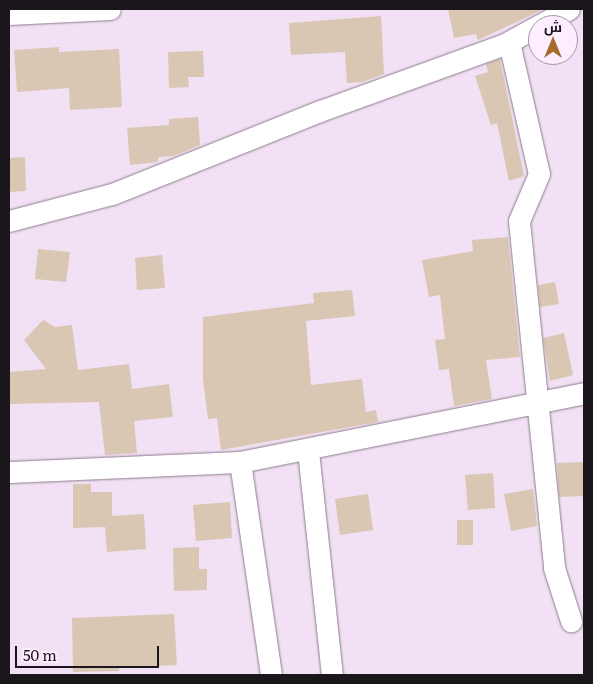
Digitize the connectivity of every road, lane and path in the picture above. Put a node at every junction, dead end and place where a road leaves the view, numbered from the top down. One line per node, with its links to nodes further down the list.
1 (110, 9): 3 (street)
2 (569, 9): 4 (street)
3 (9, 14)
4 (558, 15)
5 (528, 31): 6 (street)
6 (510, 42): 7 (street); 9 (street)
7 (9, 221)
8 (584, 393): 9 (street)
9 (538, 403): 10 (street); 13 (street)
10 (308, 451): 11 (street); 15 (street)
11 (240, 462): 12 (street); 14 (street)
12 (9, 472)
13 (571, 621)
14 (271, 675)
15 (332, 675)

